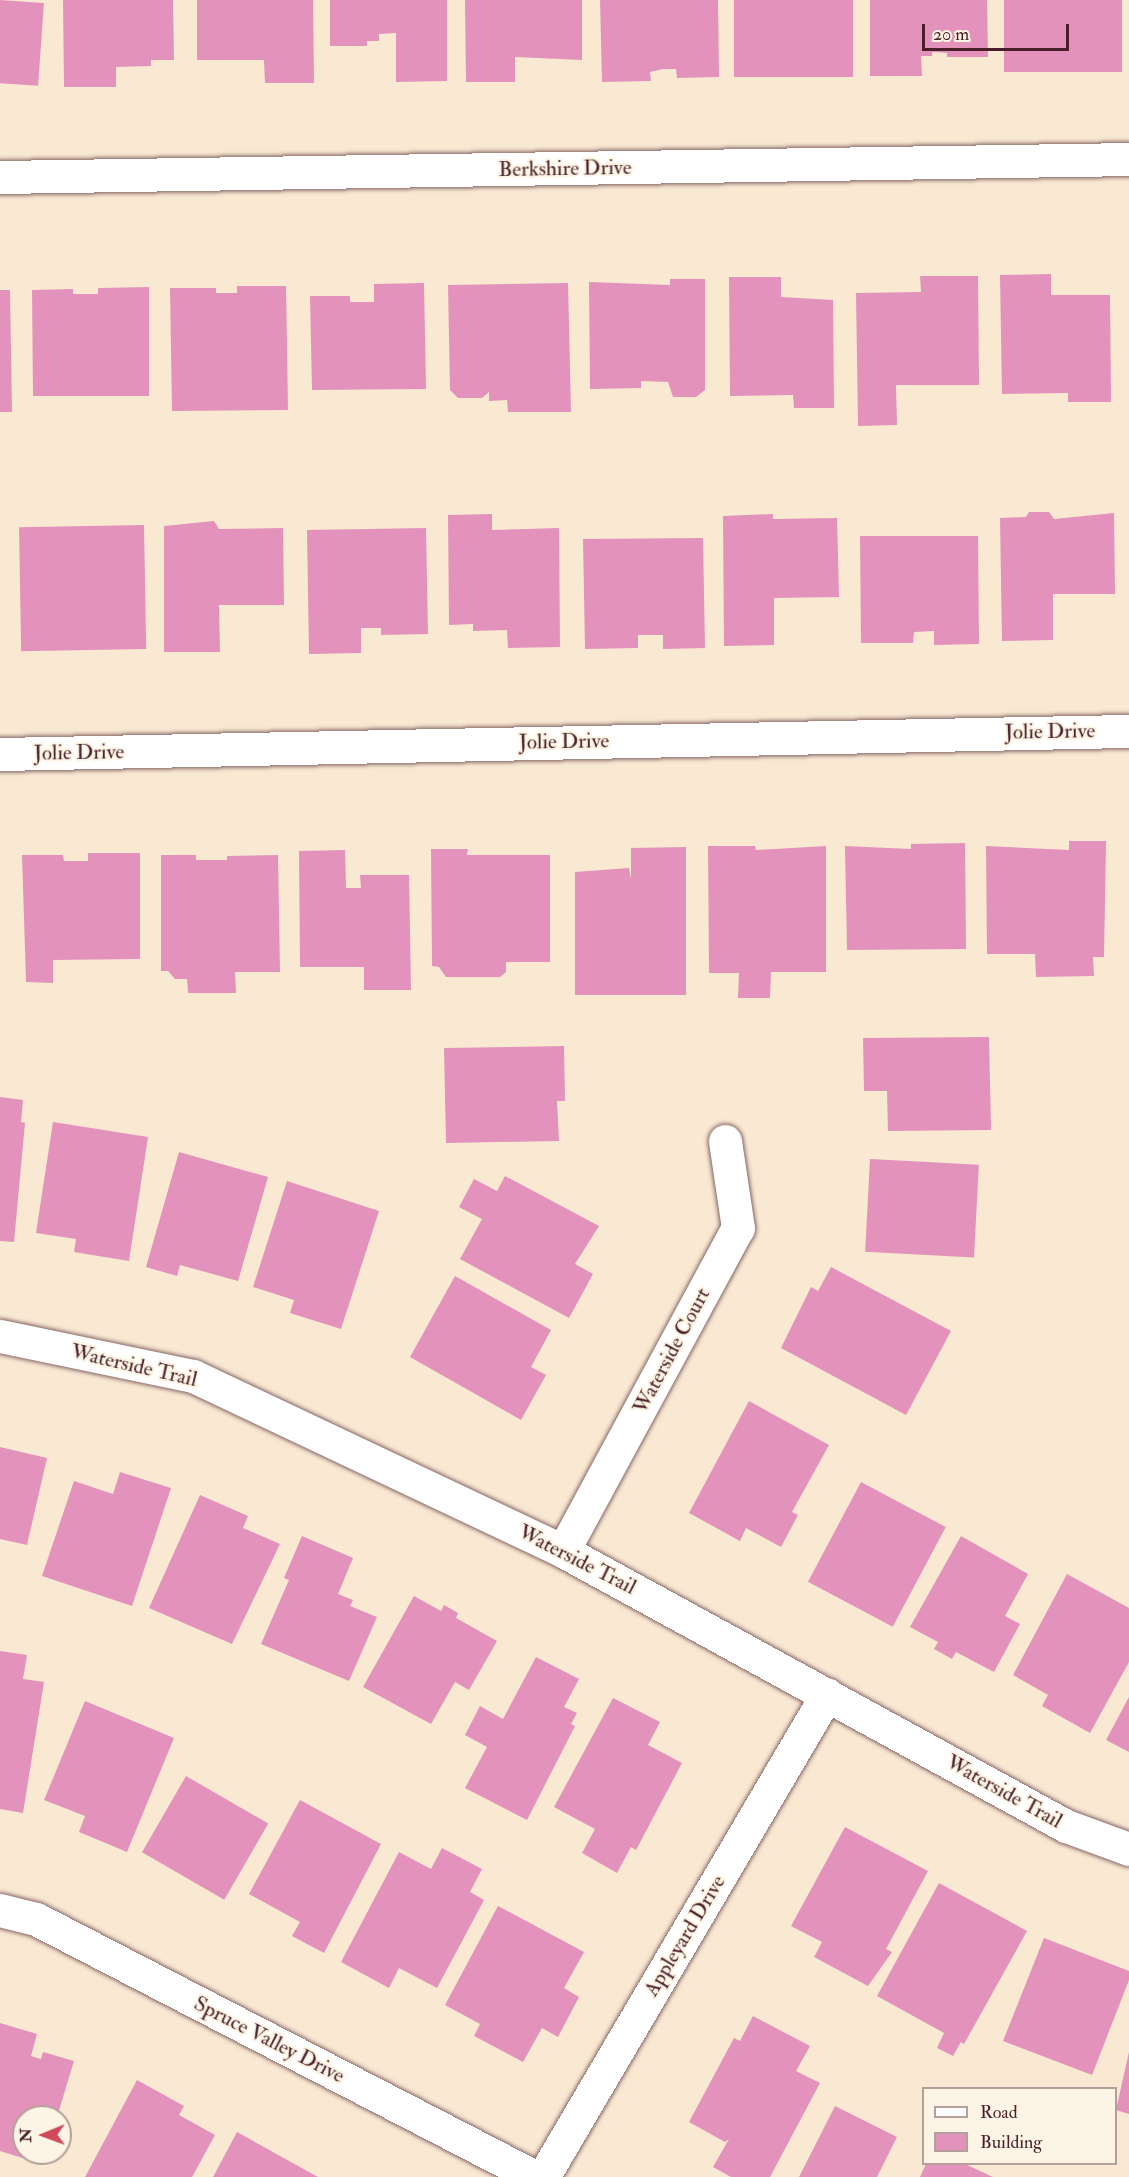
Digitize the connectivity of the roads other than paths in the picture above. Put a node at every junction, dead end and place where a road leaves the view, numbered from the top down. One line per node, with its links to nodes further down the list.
1 (1129, 159): 2 (street, Berkshire Drive)
2 (0, 177)
3 (1129, 731): 4 (street, Jolie Drive)
4 (0, 754)
5 (725, 1141): 7 (street, Waterside Court)
6 (0, 1336): 7 (street, Waterside Trail)
7 (563, 1551): 8 (street, Waterside Trail)
8 (827, 1695): 9 (street, Waterside Trail); 12 (street, Appleyard Drive)
9 (1129, 1849)
10 (0, 1910): 11 (street, Spruce Valley Drive)
11 (535, 2177)
12 (543, 2177)

